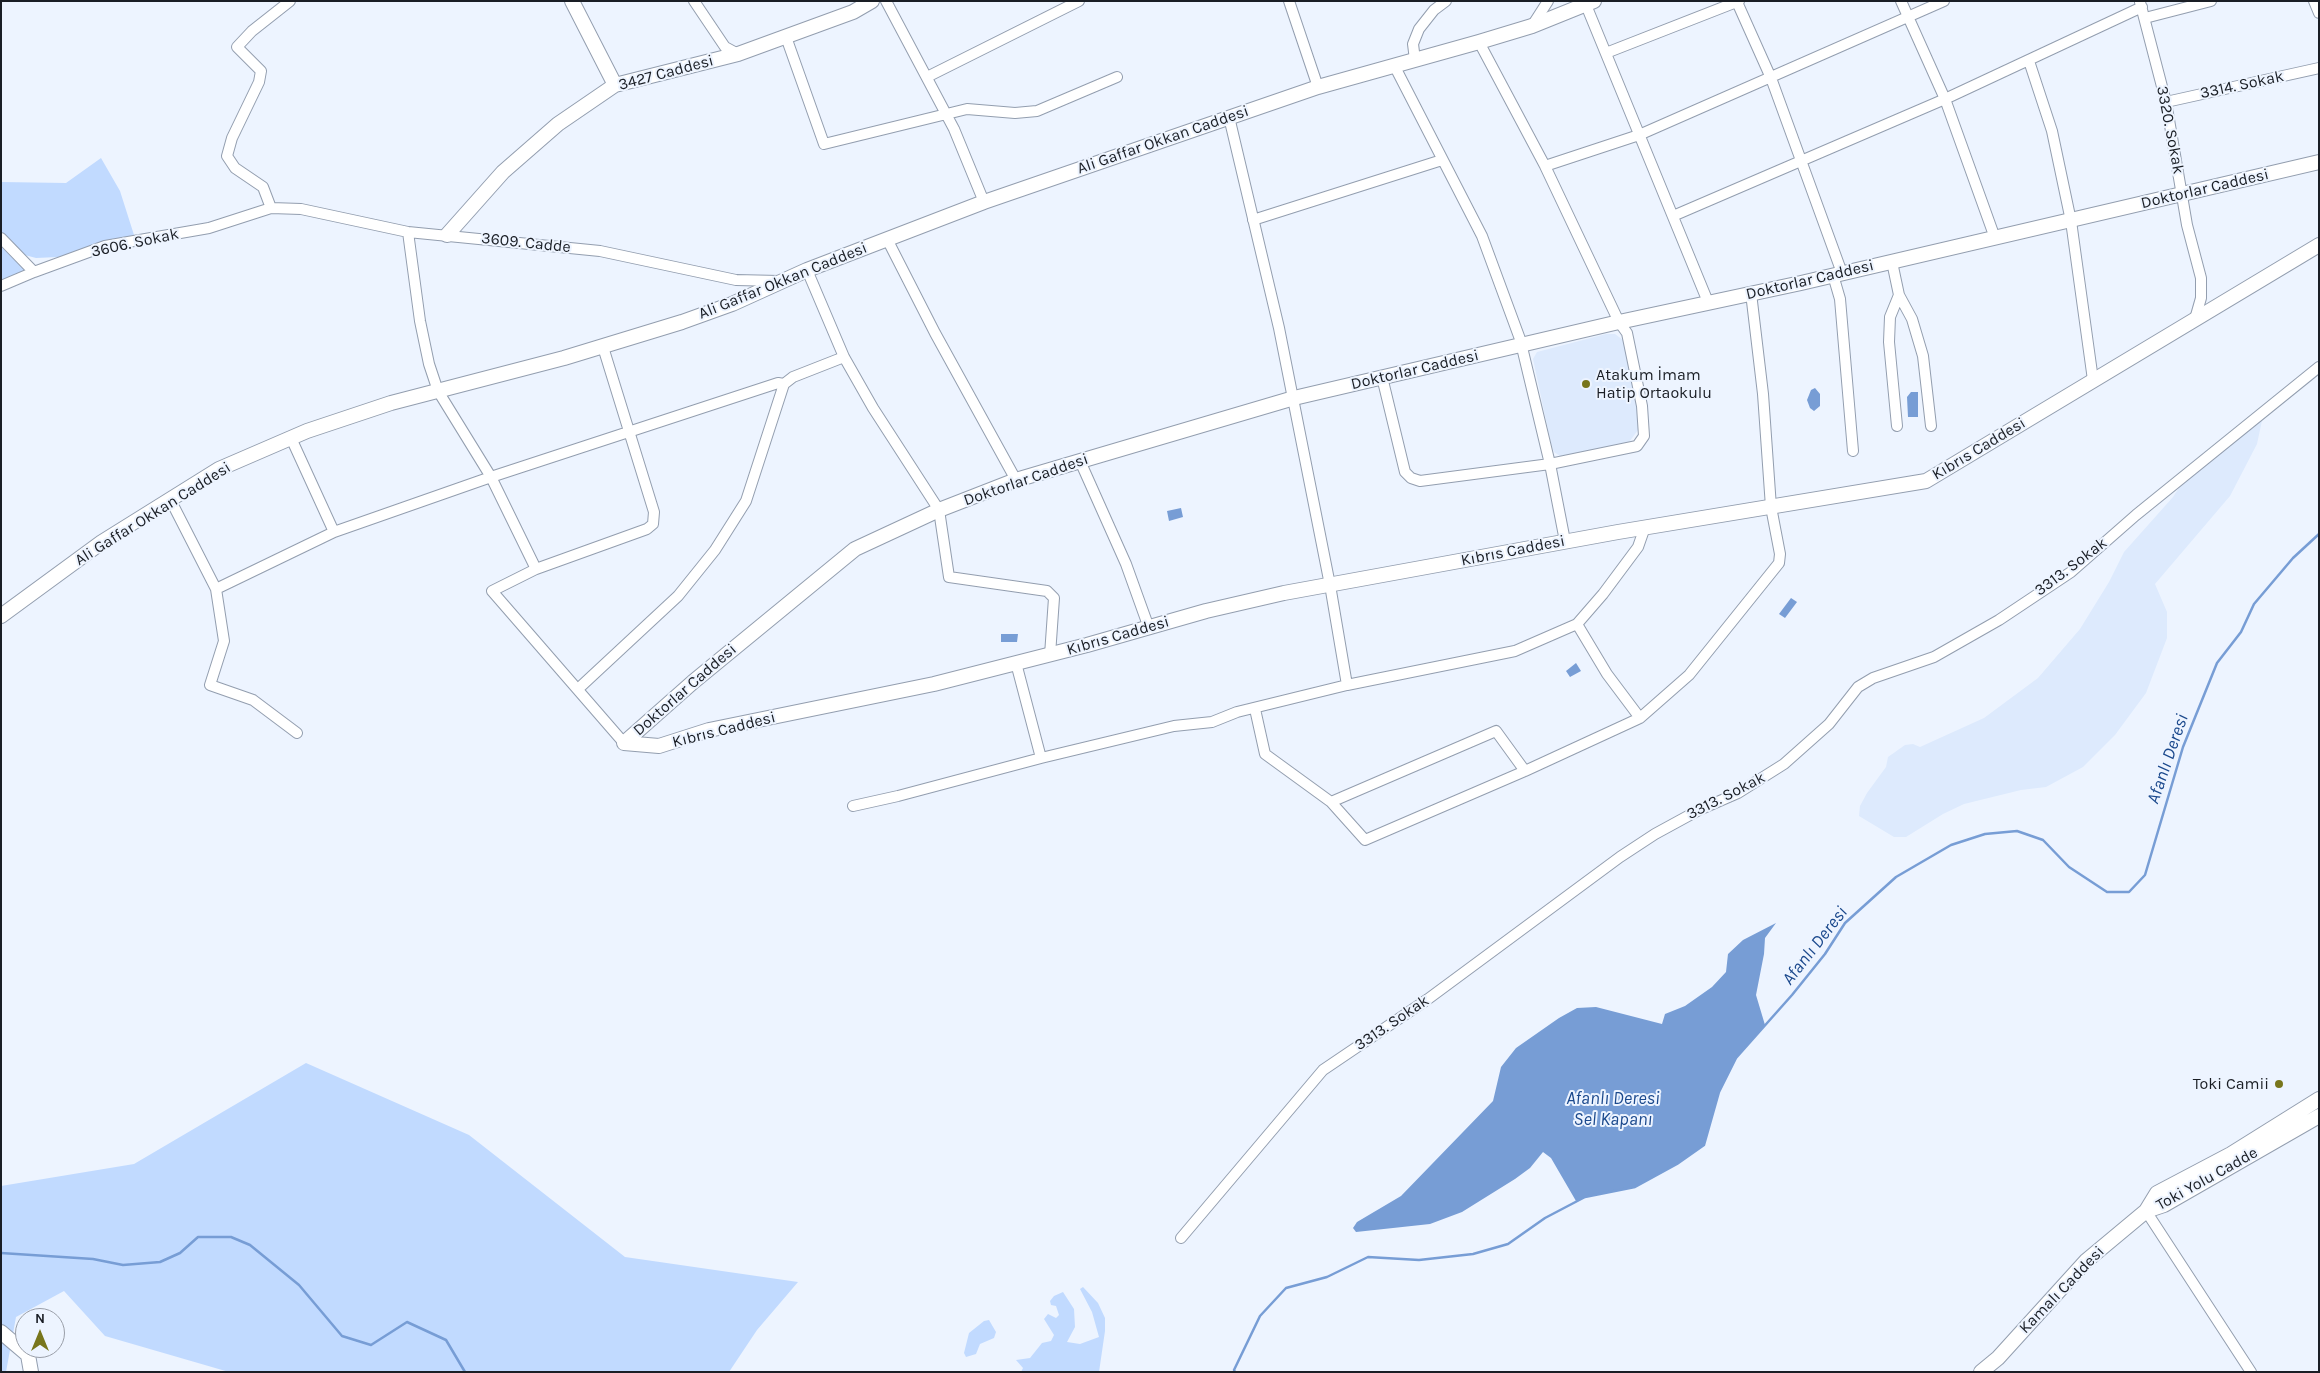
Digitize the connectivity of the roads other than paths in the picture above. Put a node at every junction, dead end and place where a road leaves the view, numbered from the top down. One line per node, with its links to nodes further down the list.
1 (290, 1): 45 (street)
2 (572, 1): 32 (street)
3 (694, 1): 24 (street)
4 (872, 1): 21 (street, 3427 Caddesi)
5 (886, 1): 29 (street)
6 (1079, 1): 29 (street)
7 (1289, 1): 33 (street)
8 (1446, 1): 25 (street)
9 (1548, 1): 20 (street)
10 (1901, 1): 18 (street)
11 (1944, 1): 18 (street)
12 (2212, 1): 19 (street)
13 (2314, 1): 17 (street)
14 (1738, 2): 23 (street); 31 (street)
15 (1590, 3): 20 (street, Ali Gaffar Okkan Caddesi); 23 (street)
16 (2141, 4): 19 (street, 3320. Sokak); 26 (street)
17 (2319, 13)
18 (1909, 18): 31 (street); 34 (street)
19 (2145, 18): 35 (street, 3320. Sokak)
20 (1532, 26): 22 (street, Ali Gaffar Okkan Caddesi)
21 (786, 37): 24 (street, 3427 Caddesi); 36 (street)
22 (1479, 42): 25 (street, Ali Gaffar Okkan Caddesi); 42 (street)
23 (1606, 53): 38 (street)
24 (738, 54): 32 (street, 3427 Caddesi)
25 (1415, 60): 27 (street, Ali Gaffar Okkan Caddesi)
26 (2029, 61): 34 (street); 48 (street)
27 (1395, 67): 33 (street, Ali Gaffar Okkan Caddesi); 39 (street)
28 (2319, 68): 35 (street, 3314. Sokak)
29 (927, 77): 36 (street)
30 (1116, 77): 36 (street)
31 (1771, 78): 38 (street); 40 (street)
32 (615, 85): 50 (street, 3427 Caddesi)
33 (1318, 87): 37 (street, Ali Gaffar Okkan Caddesi)
34 (1945, 99): 40 (street); 52 (street)
35 (2166, 102): 43 (street, 3320. Sokak)
36 (946, 114): 44 (street)
37 (1229, 118): 44 (street, Ali Gaffar Okkan Caddesi); 47 (street)
38 (1639, 135): 42 (street); 46 (street)
39 (1442, 160): 47 (street); 66 (street)
40 (1799, 160): 46 (street); 58 (street)
41 (2319, 162): 43 (street, Doktorlar Caddesi)
42 (1545, 166): 65 (street)
43 (2182, 195): 48 (street, Doktorlar Caddesi); 64 (street, 3320. Sokak)
44 (984, 202): 53 (street, Ali Gaffar Okkan Caddesi)
45 (271, 208): 49 (street, 3609. Cadde); 57 (street, 3606. Sokak)
46 (1673, 216): 63 (street)
47 (1253, 220): 74 (street)
48 (2071, 221): 52 (street, Doktorlar Caddesi); 71 (street)
49 (408, 232): 50 (street, 3609. Cadde); 73 (street)
50 (447, 235): 59 (street, 3609. Cadde)
51 (1, 238): 57 (street)
52 (1995, 238): 55 (street, Doktorlar Caddesi)
53 (887, 239): 56 (street, Ali Gaffar Okkan Caddesi); 83 (street)
54 (2319, 244): 64 (street, Kıbrıs Caddesi)
55 (1892, 262): 58 (street, Doktorlar Caddesi); 62 (street)
56 (807, 270): 59 (street, Ali Gaffar Okkan Caddesi); 68 (street)
57 (34, 272): 60 (street, 3606. Sokak)
58 (1837, 274): 61 (street, Doktorlar Caddesi); 79 (street)
59 (781, 281): 67 (street, Ali Gaffar Okkan Caddesi)
60 (1, 286)
61 (1751, 293): 63 (street, Doktorlar Caddesi); 85 (street)
62 (1899, 295): 75 (street); 76 (street)
63 (1708, 302): 65 (street, Doktorlar Caddesi)
64 (2195, 319): 71 (street, Kıbrıs Caddesi)
65 (1619, 322): 66 (street, Doktorlar Caddesi); 81 (street)
66 (1522, 345): 70 (street, Doktorlar Caddesi); 81 (street)
67 (603, 347): 73 (street, Ali Gaffar Okkan Caddesi); 77 (street)
68 (844, 357): 72 (street); 86 (street)
69 (2319, 367): 112 (street, 3313. Sokak)
70 (1382, 378): 74 (street, Doktorlar Caddesi); 81 (street)
71 (2094, 380): 85 (street, Kıbrıs Caddesi)
72 (784, 384): 77 (street); 99 (street)
73 (438, 391): 78 (street, Ali Gaffar Okkan Caddesi); 82 (street)
74 (1294, 398): 80 (street, Doktorlar Caddesi); 91 (street)
75 (1897, 426)
76 (1931, 426)
77 (629, 432): 82 (street); 90 (street)
78 (291, 438): 84 (street, Ali Gaffar Okkan Caddesi); 88 (street)
79 (1853, 451)
80 (1080, 461): 83 (street, Doktorlar Caddesi); 95 (street)
81 (1550, 464): 89 (street)
82 (491, 477): 88 (street); 90 (street)
83 (1016, 480): 86 (street, Doktorlar Caddesi)
84 (170, 499): 92 (street); 93 (street, Ali Gaffar Okkan Caddesi)
85 (1771, 507): 87 (street, Kıbrıs Caddesi); 101 (street)
86 (939, 510): 96 (street); 103 (street, Doktorlar Caddesi)
87 (1645, 528): 89 (street, Kıbrıs Caddesi); 94 (street)
88 (334, 532): 92 (street)
89 (1565, 542): 91 (street, Kıbrıs Caddesi)
90 (536, 569): 99 (street)
91 (1330, 585): 95 (street, Kıbrıs Caddesi); 98 (street)
92 (216, 590): 102 (street)
93 (1, 616)
94 (1577, 624): 98 (street); 101 (street)
95 (1149, 628): 96 (street, Kıbrıs Caddesi)
96 (1050, 655): 97 (street, Kıbrıs Caddesi)
97 (1016, 663): 104 (street, Kıbrıs Caddesi); 105 (street)
98 (1347, 685): 100 (street)
99 (578, 688): 103 (street)
100 (1255, 709): 105 (street); 107 (street)
101 (1640, 718): 106 (street)
102 (297, 733)
103 (624, 743): 104 (street, Doktorlar Caddesi)
104 (659, 746)
105 (1041, 758): 108 (street)
106 (1525, 771): 107 (street); 107 (street)
107 (1331, 802)
108 (853, 806)
109 (2319, 1099): 111 (street, Toki Yolu Cadde)
110 (2319, 1116): 111 (street, Toki Yolu Cadde)
111 (2146, 1212): 115 (street, Kamalı Caddesi); 116 (street)
112 (1182, 1238)
113 (1, 1332): 114 (street)
114 (31, 1372)
115 (1981, 1372)
116 (2251, 1372)

